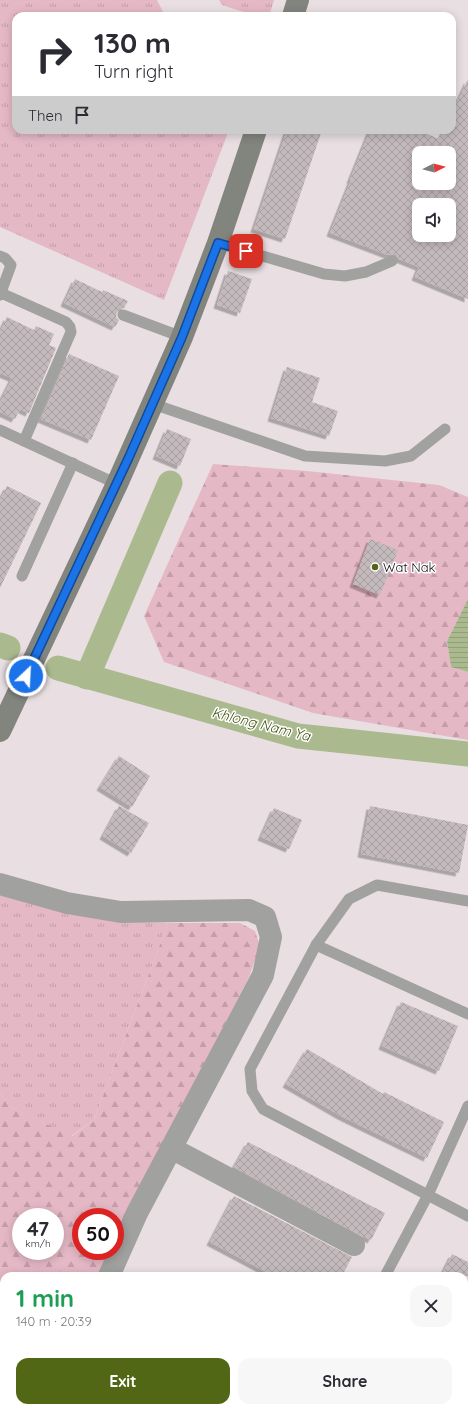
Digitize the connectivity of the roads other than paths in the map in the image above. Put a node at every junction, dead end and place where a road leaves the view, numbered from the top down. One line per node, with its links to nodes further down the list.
1 (298, 0): 2 (main road)
2 (294, 12)
3 (255, 134): 4 (main road)
4 (218, 243): 6 (lane); 9 (main road)
5 (0, 256): 7 (lane)
6 (392, 260)
7 (0, 294): 13 (lane)
8 (123, 315): 9 (lane)
9 (182, 337): 10 (main road)
10 (153, 404): 11 (lane); 15 (main road)
11 (445, 429)
12 (0, 430): 13 (lane)
13 (24, 441): 14 (lane)
14 (73, 463): 15 (lane); 16 (lane)
15 (117, 484): 17 (main road)
16 (22, 576)
17 (0, 731)
18 (0, 884): 23 (street)
19 (468, 901): 20 (lane)
20 (316, 945): 21 (lane); 24 (lane)
21 (468, 1014)
22 (468, 1106): 24 (lane)
23 (172, 1148): 26 (street); 27 (street)
24 (428, 1195): 25 (lane); 28 (lane)
25 (468, 1216)
26 (354, 1245)
27 (111, 1272)
28 (387, 1272)

